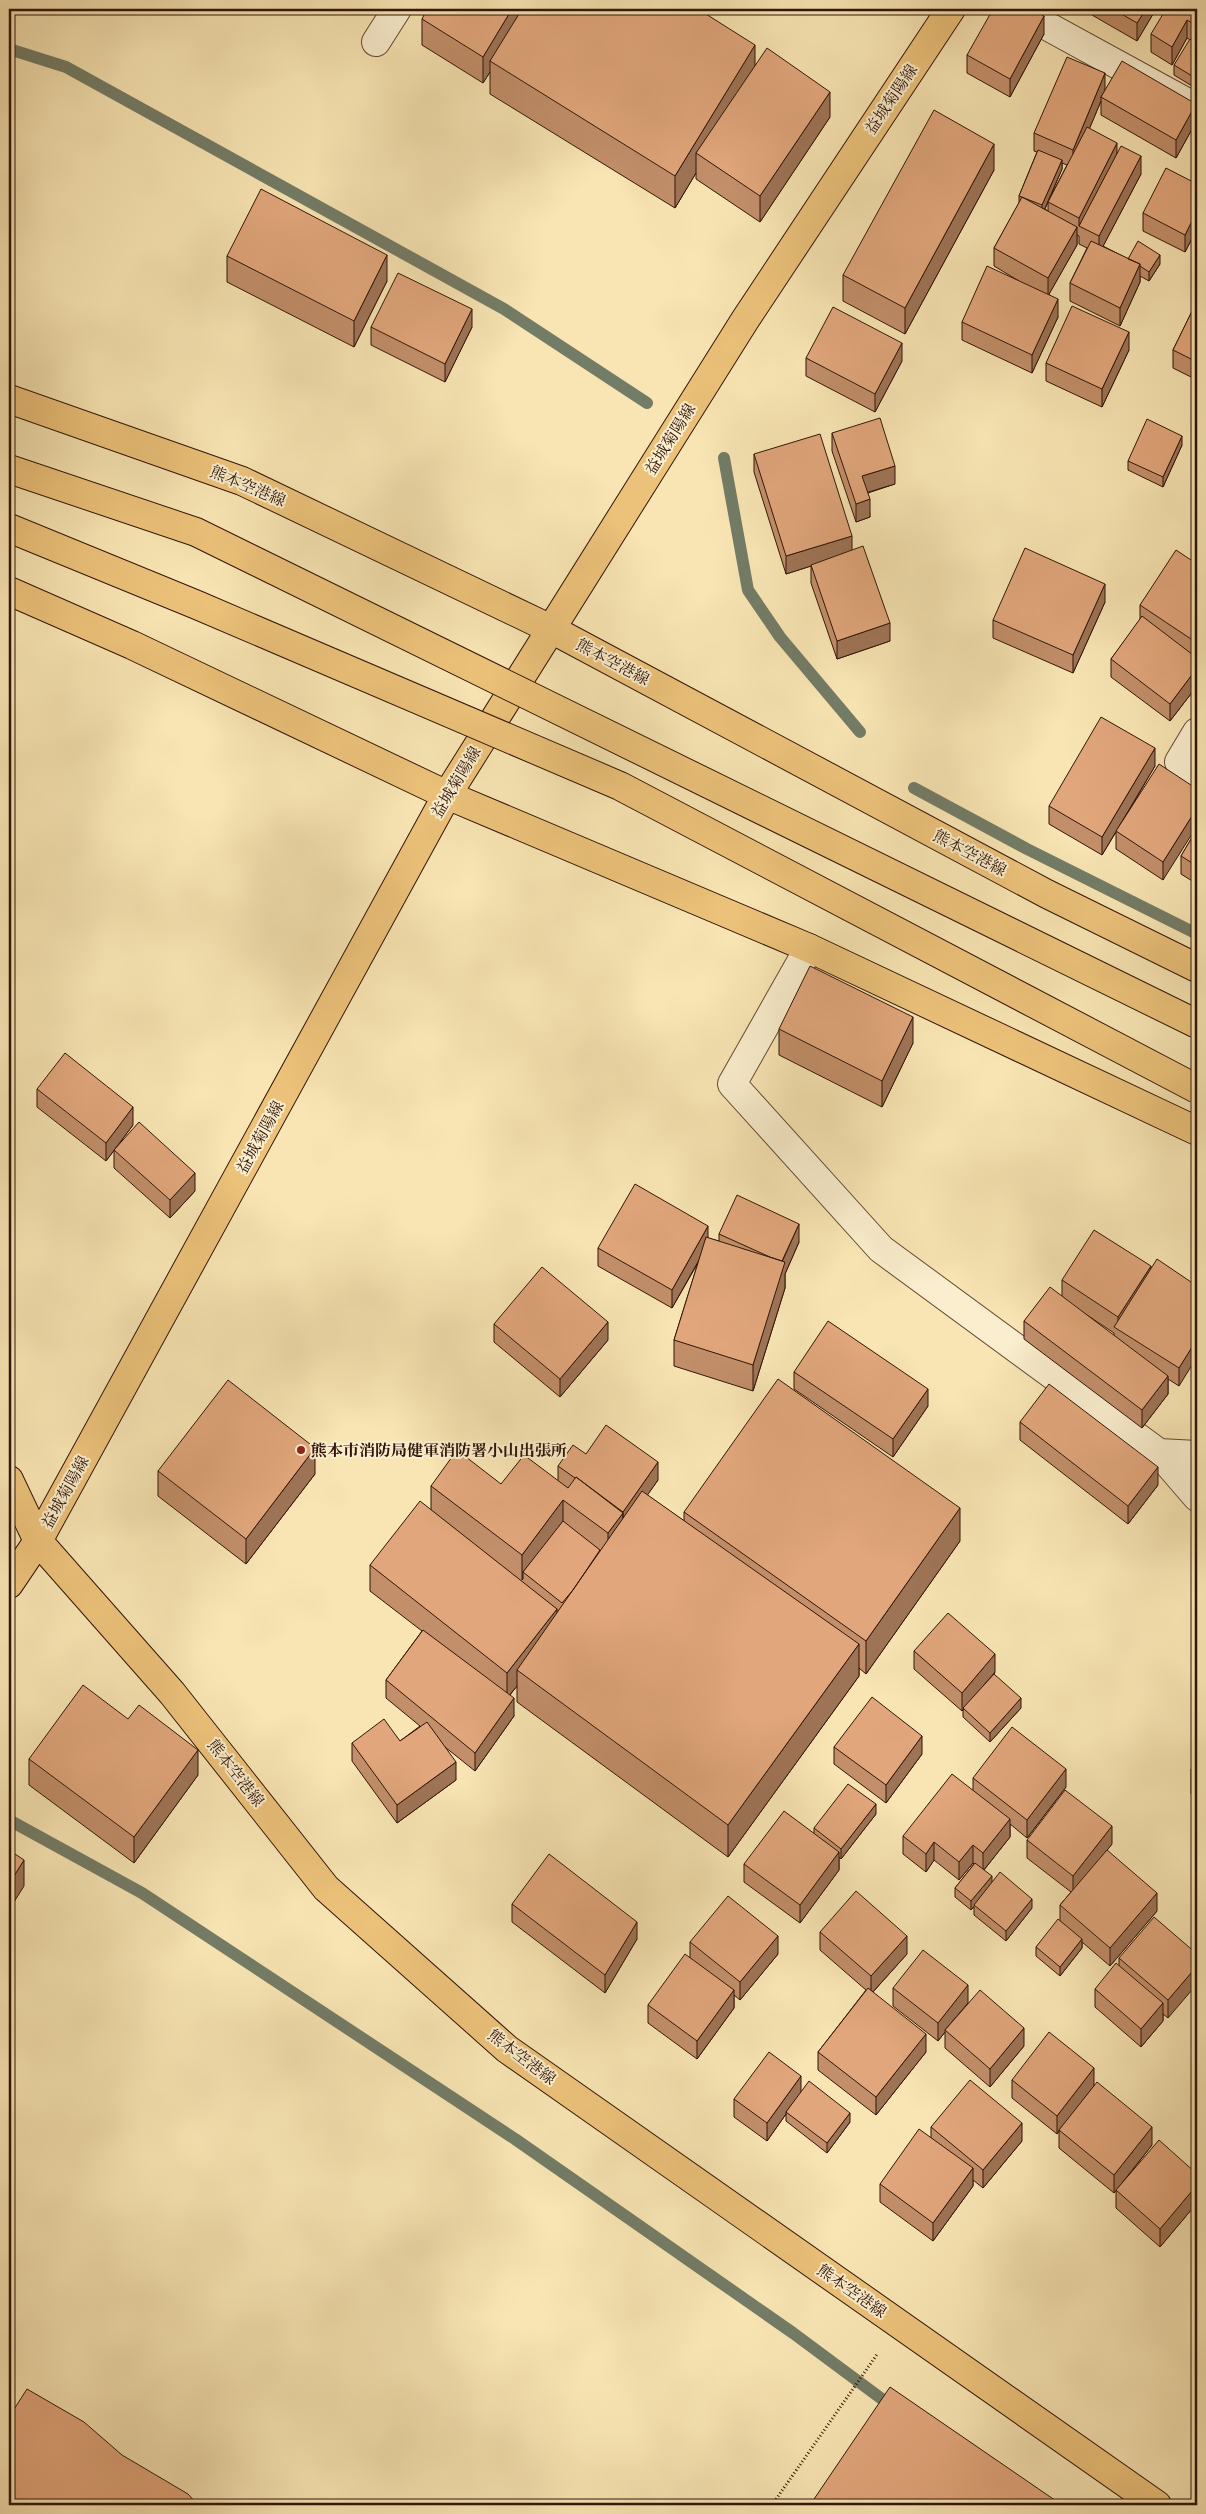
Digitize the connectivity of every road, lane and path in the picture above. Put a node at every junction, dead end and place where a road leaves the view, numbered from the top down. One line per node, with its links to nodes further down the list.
1 (397, 9): 4 (street)
2 (950, 9): 10 (main road, 益城菊陽線)
3 (1016, 9): 5 (street)
4 (376, 42)
5 (1197, 108)
6 (9, 399): 10 (main road, 熊本空港線)
7 (9, 469): 16 (main road, bridge)
8 (9, 528): 17 (main road, bridge)
9 (9, 591): 13 (main road)
10 (551, 629): 13 (main road, 益城菊陽線); 15 (main road, 熊本空港線)
11 (1197, 732): 12 (street)
12 (1197, 773)
13 (447, 795): 14 (main road); 23 (main road, 益城菊陽線)
14 (809, 948): 18 (main road); 19 (street)
15 (1197, 968)
16 (1197, 1024)
17 (1197, 1088)
18 (1197, 1131)
19 (1159, 1453): 20 (street); 22 (street)
20 (1197, 1455)
21 (9, 1480): 23 (main road, 熊本空港線)
22 (1197, 1497)
23 (38, 1542): 24 (main road, 益城菊陽線); 27 (main road, 熊本空港線)
24 (9, 1584)
25 (880, 2351): 26 (path)
26 (772, 2505)
27 (1157, 2505)

